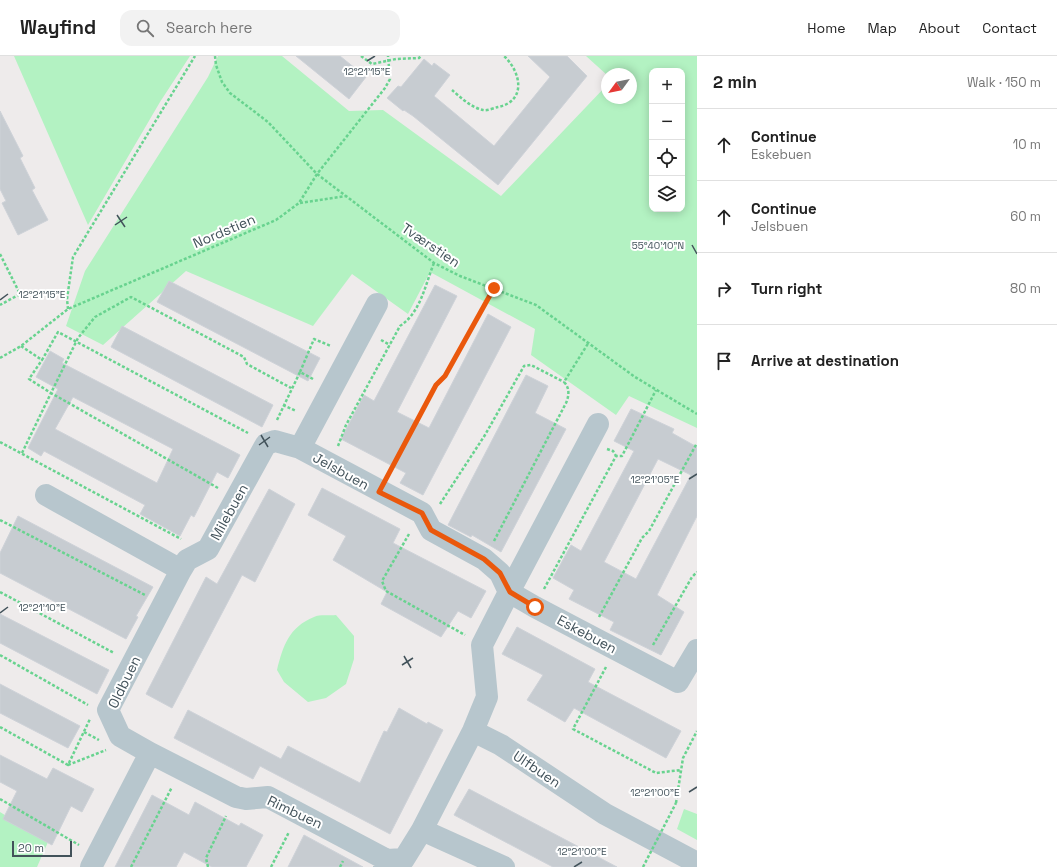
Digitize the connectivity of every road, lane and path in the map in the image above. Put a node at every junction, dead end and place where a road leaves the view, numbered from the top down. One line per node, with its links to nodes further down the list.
1 (195, 56): 17 (path)
2 (215, 56): 9 (path, Tværstien)
3 (361, 56): 7 (path)
4 (388, 56): 7 (path, Nordstien)
5 (421, 56): 7 (path)
6 (504, 56): 8 (path)
7 (388, 61): 9 (path, Nordstien)
8 (452, 90)
9 (317, 174): 10 (path, Tværstien); 11 (path, Nordstien)
10 (346, 196): 11 (path); 13 (path, Tværstien)
11 (299, 203): 17 (path, Nordstien)
12 (0, 254): 16 (path)
13 (434, 263): 14 (path, Tværstien); 37 (path)
14 (494, 288): 19 (path, Tværstien); 38 (path)
15 (377, 304): 21 (street, Jelsbuen)
16 (0, 305)
17 (68, 309): 20 (path, Nordstien)
18 (76, 341): 23 (path); 26 (path); 29 (path); 34 (path)
19 (589, 342): 25 (path); 28 (path, Tværstien)
20 (22, 346): 22 (path, Nordstien); 23 (path)
21 (350, 355): 24 (path); 27 (street, Jelsbuen)
22 (0, 358)
23 (42, 360): 29 (path)
24 (300, 372): 26 (path); 27 (path)
25 (564, 382): 41 (path); 44 (path)
26 (291, 388): 31 (path)
27 (332, 388): 35 (street, Jelsbuen)
28 (656, 390): 30 (path, Tværstien); 50 (path)
29 (51, 393): 36 (path); 40 (path)
30 (697, 414)
31 (276, 422)
32 (598, 424): 48 (street)
33 (697, 443): 51 (path)
34 (266, 444): 35 (street); 40 (street, Milebuen)
35 (300, 448): 37 (street, Jelsbuen)
36 (22, 453)
37 (331, 466): 38 (street, Jelsbuen)
38 (379, 492): 43 (street, Jelsbuen)
39 (46, 494): 45 (street)
40 (236, 498): 45 (street, Milebuen)
41 (439, 506)
42 (0, 520): 49 (path)
43 (428, 525): 48 (street, Jelsbuen); 52 (path)
44 (493, 542)
45 (181, 570): 64 (street, Oldbuen)
46 (697, 572): 57 (path)
47 (0, 592): 55 (path)
48 (510, 592): 50 (street, Eskebuen); 52 (street)
49 (151, 598)
50 (535, 607): 51 (street, Eskebuen)
51 (589, 635): 53 (street, Eskebuen)
52 (482, 645): 61 (street)
53 (609, 645): 57 (street, Eskebuen); 67 (path)
54 (697, 650): 57 (street, Eskebuen)
55 (115, 653)
56 (0, 655): 58 (path)
57 (643, 663)
58 (95, 709)
59 (92, 714): 65 (path)
60 (0, 727): 65 (path)
61 (473, 731): 71 (street); 74 (street, Ulfbuen)
62 (697, 731): 67 (path)
63 (107, 750): 65 (path)
64 (150, 753): 66 (street, Rimbuen); 72 (street)
65 (68, 764)
66 (181, 769): 68 (street, Rimbuen); 75 (path)
67 (681, 770): 79 (path, bridge)
68 (236, 797): 70 (street, Rimbuen); 76 (path)
69 (0, 799): 72 (path)
70 (299, 813): 73 (street, Rimbuen); 77 (path)
71 (422, 830): 73 (street); 78 (street)
72 (94, 862)
73 (385, 863)
74 (697, 863)
75 (131, 867)
76 (208, 867)
77 (271, 867)
78 (504, 867)
79 (643, 867)

